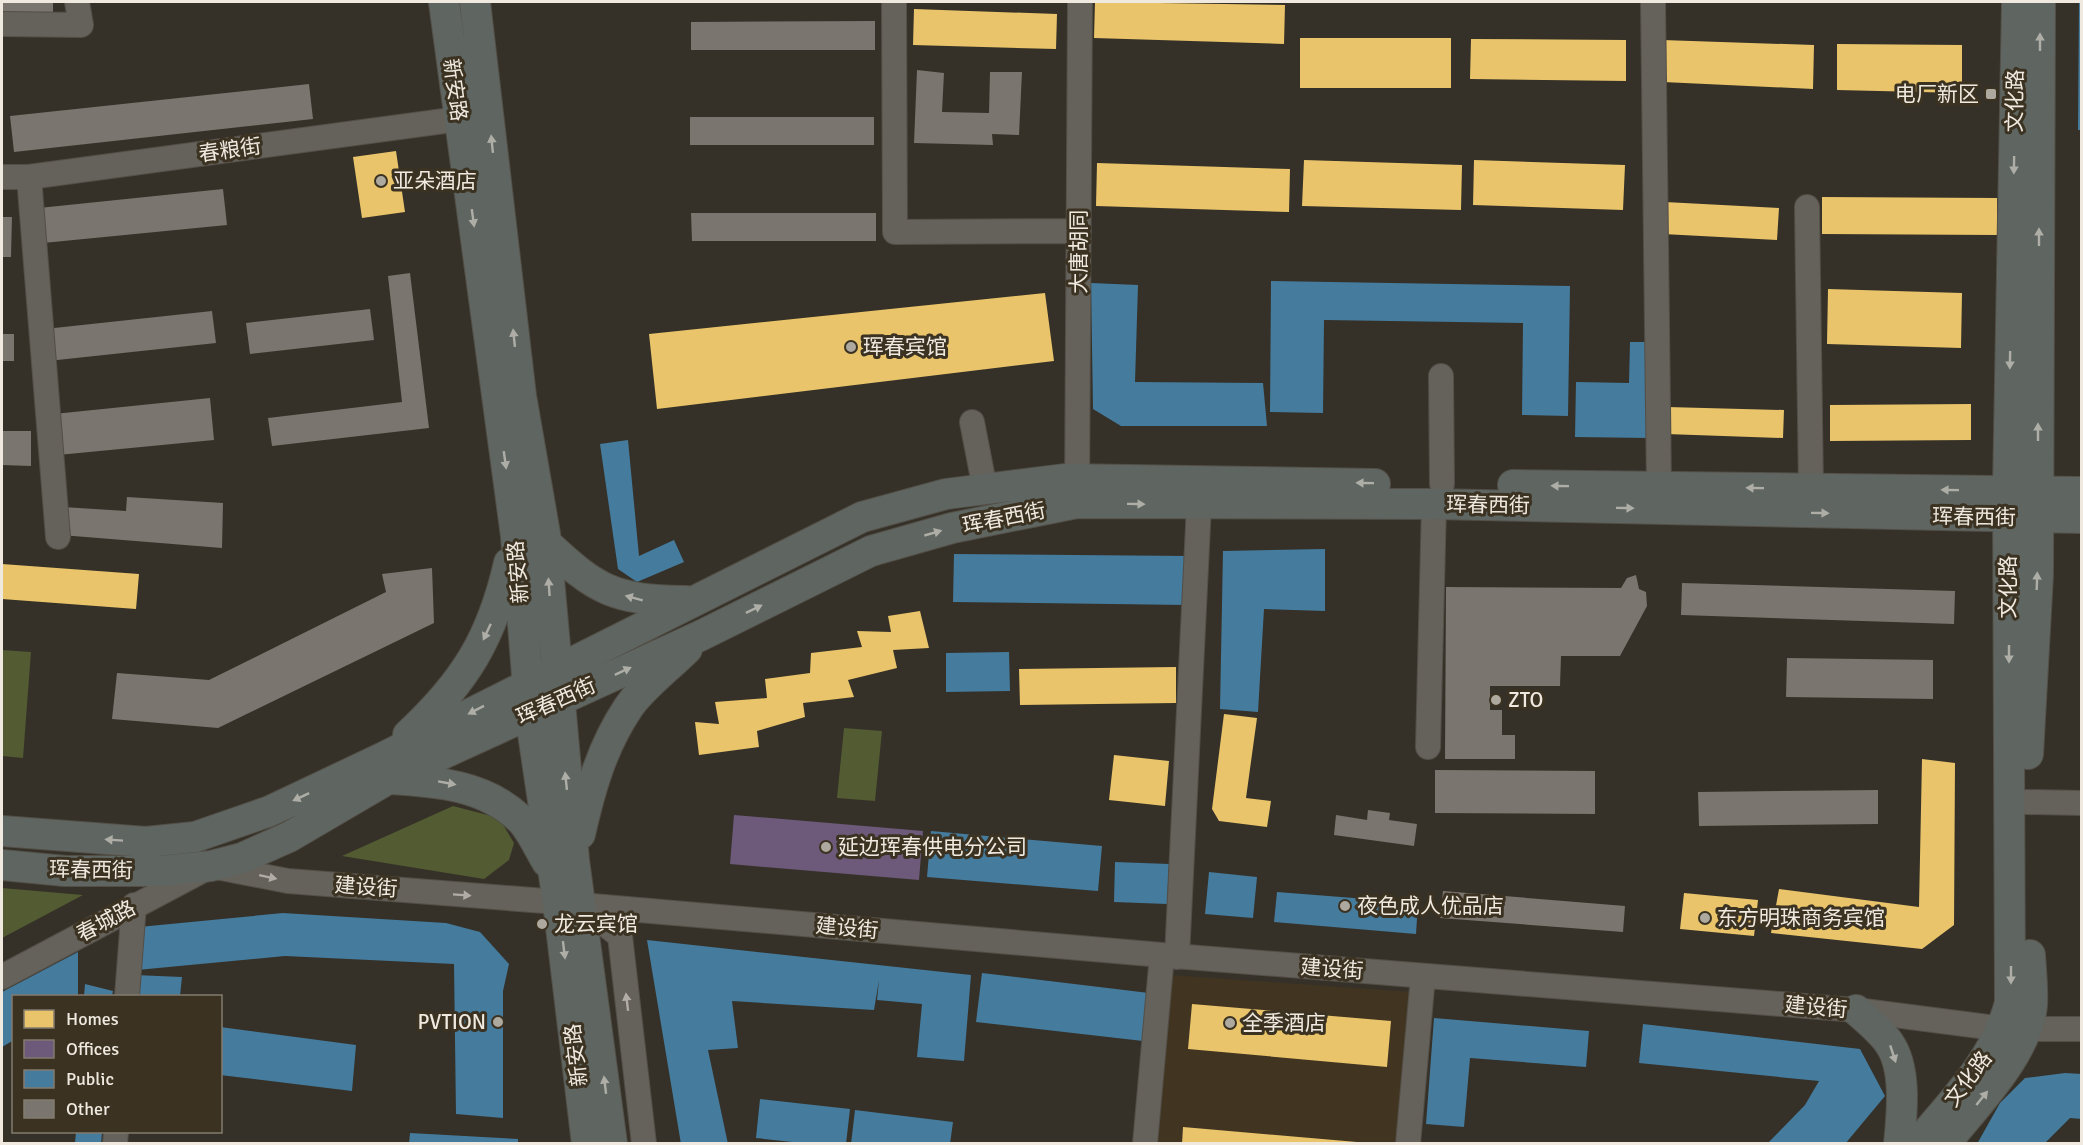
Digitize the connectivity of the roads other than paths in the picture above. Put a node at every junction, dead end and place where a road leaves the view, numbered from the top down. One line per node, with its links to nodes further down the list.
1 (77, 2): 9 (street)
2 (444, 2): 10 (main road, 新安路)
3 (475, 2): 16 (main road, 新安路, one-way to 3)
4 (894, 2): 14 (street)
5 (1080, 2): 14 (street, 大唐胡同)
6 (1653, 2): 18 (street)
7 (2017, 2): 24 (main road, 文化路, one-way to 24)
8 (2040, 2): 24 (main road, 文化路, one-way to 8)
9 (2, 24)
10 (459, 119): 12 (street, 春粮街); 16 (main road, 新安路, one-way to 16)
11 (2, 177): 12 (street, 春粮街)
12 (29, 177): 28 (street)
13 (1807, 207): 19 (street)
14 (1079, 231): 21 (street, 大唐胡同)
15 (1441, 376): 23 (street)
16 (509, 399): 27 (main road, 新安路, one-way to 27); 29 (main road, 新安路)
17 (972, 422): 20 (street)
18 (1659, 487): 19 (main road, 珲春西街, one-way to 18); 23 (main road, 珲春西街, one-way to 23)
19 (1811, 488): 24 (main road, 珲春西街, one-way to 19)
20 (985, 489): 21 (main road, 珲春西街); 30 (main road, 珲春西街)
21 (1077, 491): 23 (main road, 珲春西街, one-way to 21); 25 (main road, 珲春西街, one-way to 25); 31 (main road, 珲春西街, one-way to 21)
22 (2082, 492): 24 (main road, 珲春西街)
23 (1438, 494): 24 (main road, 珲春西街, one-way to 24); 25 (main road, 珲春西街); 35 (street)
24 (2023, 504): 26 (main road, 珲春西街); 37 (main road, 文化路, one-way to 24); 49 (main road, 文化路, one-way to 49)
25 (1200, 505): 44 (street)
26 (2082, 518)
27 (516, 536): 33 (main road, 新安路); 36 (main road, one-way to 36)
28 (58, 537)
29 (545, 542): 30 (main road, one-way to 29); 32 (main road, 新安路, one-way to 29)
30 (692, 602): 32 (main road, 珲春西街)
31 (702, 634): 34 (main road, 珲春西街, one-way to 31); 42 (main road)
32 (555, 669): 33 (main road, 珲春西街); 34 (main road, 新安路)
33 (529, 698): 34 (main road, 珲春西街); 36 (main road, 珲春西街); 42 (main road, 新安路)
34 (558, 701): 42 (main road, 新安路, one-way to 34)
35 (1428, 747)
36 (386, 768): 39 (main road, 珲春西街, one-way to 39); 41 (main road, 珲春西街); 42 (main road, one-way to 42)
37 (2026, 801): 38 (street); 49 (main road, 文化路)
38 (2082, 803)
39 (2, 831)
40 (2, 866): 41 (main road, 珲春西街)
41 (211, 866): 42 (street, 建设街, one-way to 42); 43 (street, 春城路)
42 (567, 885): 44 (street, 建设街); 51 (main road, 新安路, one-way to 51); 52 (main road, 新安路, one-way to 42); 53 (street, one-way to 42)
43 (134, 905): 46 (street, 春城路); 47 (street)
44 (1170, 956): 45 (street, 建设街); 54 (street)
45 (1423, 976): 48 (street, 建设街); 55 (street)
46 (2, 977)
47 (127, 995)
48 (1856, 1010): 49 (street, 建设街); 56 (main road, one-way to 56)
49 (2014, 1029): 50 (street, 建设街); 57 (main road, 文化路); 58 (main road, 文化路, one-way to 49)
50 (2082, 1029)
51 (587, 1143)
52 (612, 1143)
53 (644, 1143)
54 (1145, 1143)
55 (1408, 1143)
56 (1899, 1143)
57 (1917, 1143)
58 (1945, 1143)

